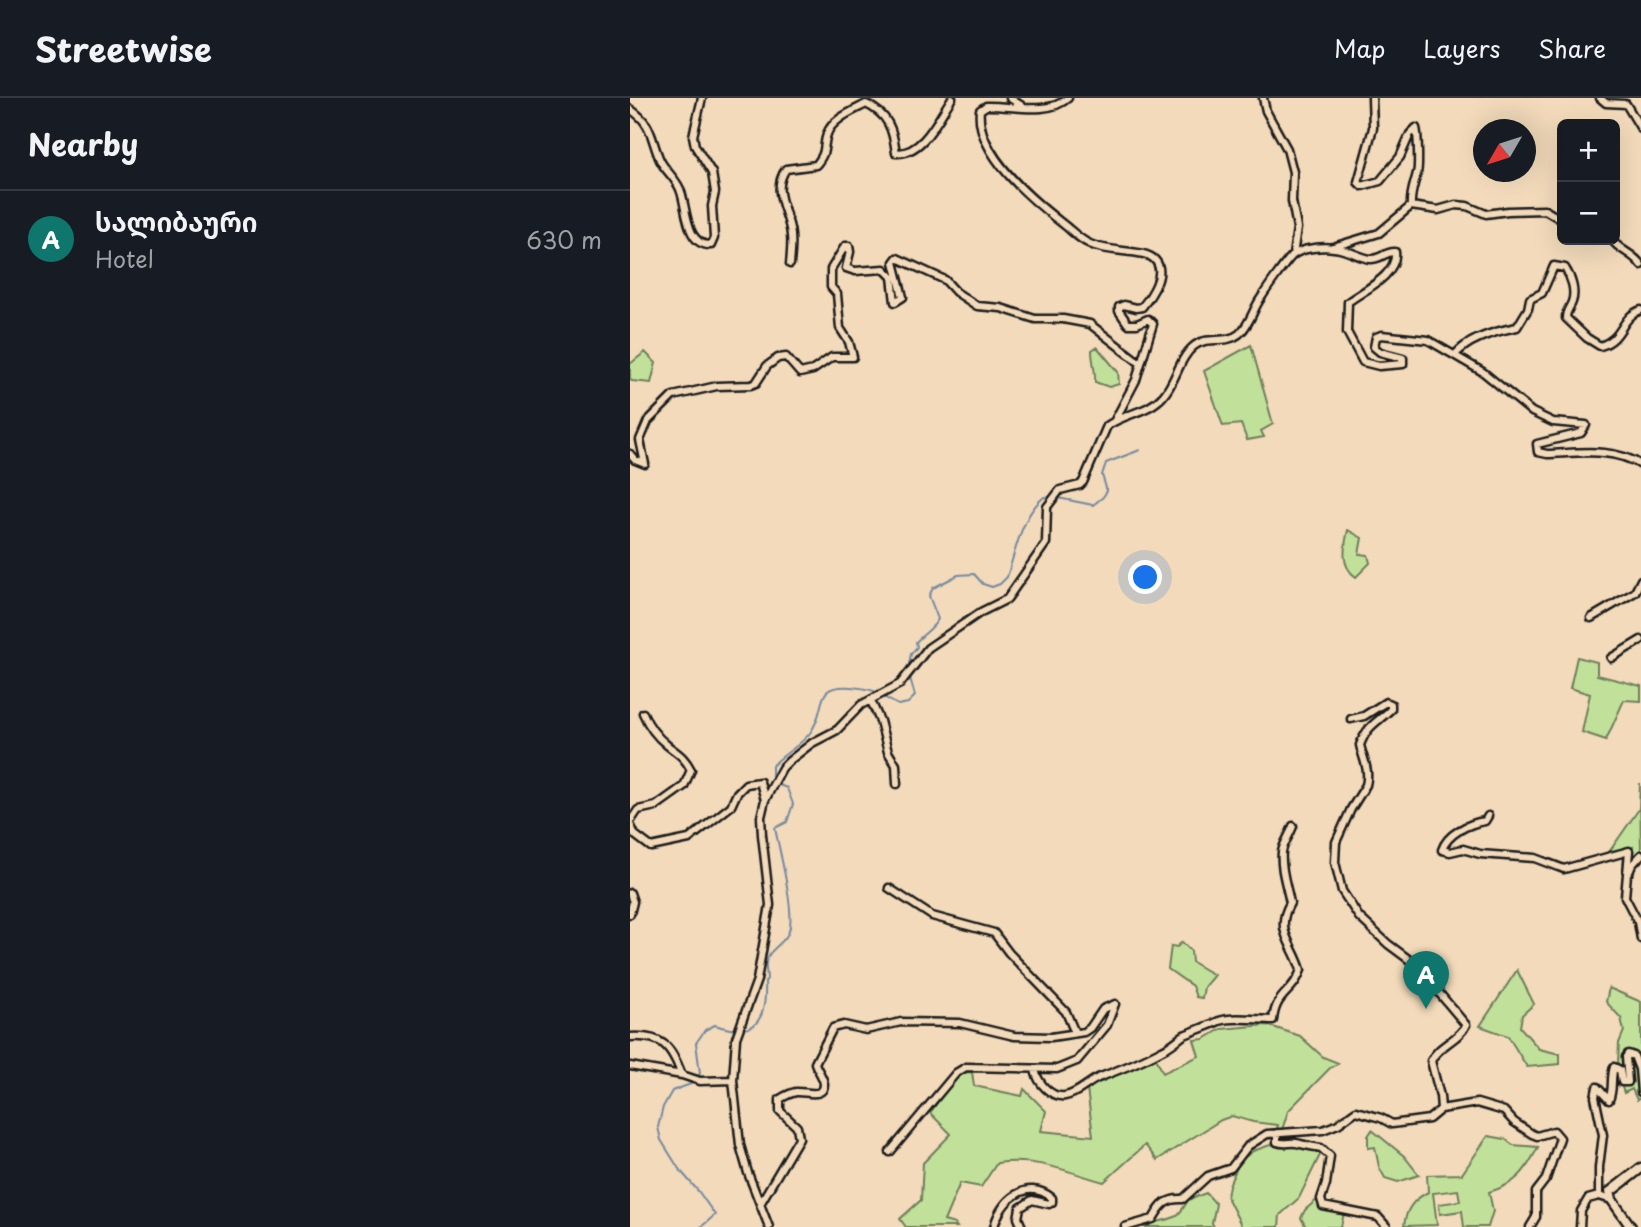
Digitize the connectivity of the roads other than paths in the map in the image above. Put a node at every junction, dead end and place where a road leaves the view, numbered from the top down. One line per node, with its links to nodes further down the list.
1 (702, 98): 9 (street)
2 (952, 98): 16 (street)
3 (1010, 98): 8 (street)
4 (1068, 98): 8 (street)
5 (1263, 98): 15 (street)
6 (1372, 98): 11 (street)
7 (1600, 98): 10 (street)
8 (1023, 107): 20 (street)
9 (630, 109)
10 (1641, 129)
11 (1411, 206): 12 (street); 14 (street)
12 (1557, 217)
13 (1616, 245): 17 (street)
14 (1333, 247): 15 (street); 19 (street)
15 (1293, 255): 21 (street)
16 (790, 264)
17 (1641, 265)
18 (1641, 310): 19 (street)
19 (1455, 355): 23 (street)
20 (1140, 363): 21 (street); 22 (street)
21 (1115, 420): 28 (street)
22 (630, 454)
23 (1641, 465)
24 (1641, 580): 25 (street)
25 (1591, 618)
26 (1641, 640): 27 (street)
27 (1611, 659)
28 (871, 701): 31 (street); 32 (street)
29 (643, 713): 34 (street)
30 (1351, 719): 49 (street)
31 (897, 784)
32 (765, 800): 34 (street); 47 (street)
33 (1488, 816): 37 (street)
34 (630, 823)
35 (1293, 826): 45 (street)
36 (1641, 855): 37 (street)
37 (1628, 877): 41 (street)
38 (890, 888): 42 (street)
39 (630, 893): 40 (street)
40 (630, 914)
41 (1641, 939)
42 (1075, 1033): 45 (street); 55 (street)
43 (630, 1037): 46 (street)
44 (630, 1066): 46 (street)
45 (1035, 1070): 51 (street)
46 (682, 1075): 47 (street)
47 (733, 1080): 55 (street)
48 (1641, 1092): 53 (street)
49 (1441, 1109): 50 (street); 61 (street)
50 (1277, 1133): 59 (street); 60 (street)
51 (890, 1152)
52 (1641, 1168): 54 (street)
53 (1599, 1196): 54 (street); 62 (street)
54 (1612, 1200): 63 (street)
55 (760, 1203): 56 (street)
56 (769, 1227)
57 (994, 1227): 58 (street)
58 (1022, 1227)
59 (1125, 1227)
60 (1387, 1227)
61 (1530, 1227)
62 (1580, 1227)
63 (1631, 1227)

